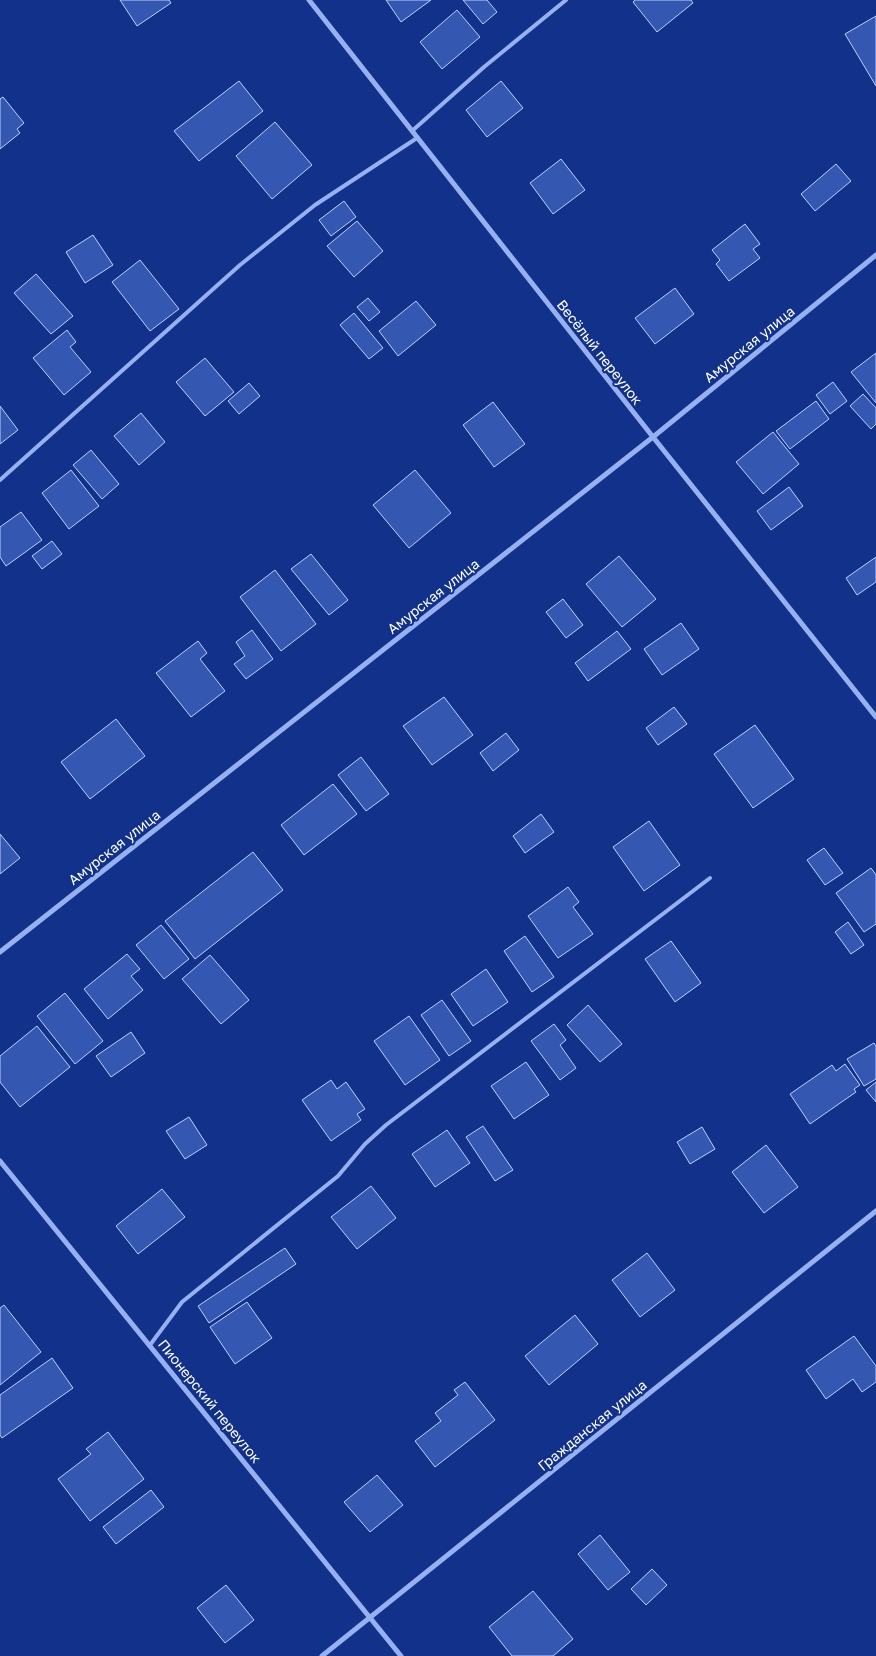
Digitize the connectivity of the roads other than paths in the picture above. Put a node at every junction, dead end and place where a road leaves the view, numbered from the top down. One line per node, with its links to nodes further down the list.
1 (310, 0): 3 (street, Весёлый переулок)
2 (566, 0): 3 (lane)
3 (412, 131): 4 (street, Весёлый переулок)
4 (417, 138): 6 (street, Весёлый переулок); 7 (lane)
5 (876, 255): 6 (street, Амурская улица)
6 (653, 437): 8 (street, Весёлый переулок); 10 (street, Амурская улица)
7 (0, 480)
8 (876, 717)
9 (710, 878): 13 (lane)
10 (0, 952)
11 (0, 1160): 13 (street, Пионерский переулок)
12 (876, 1211): 14 (street, Гражданская улица)
13 (150, 1345): 14 (street, Пионерский переулок)
14 (371, 1617): 15 (street, Гражданская улица); 16 (street, Пионерский переулок)
15 (322, 1656)
16 (401, 1656)

